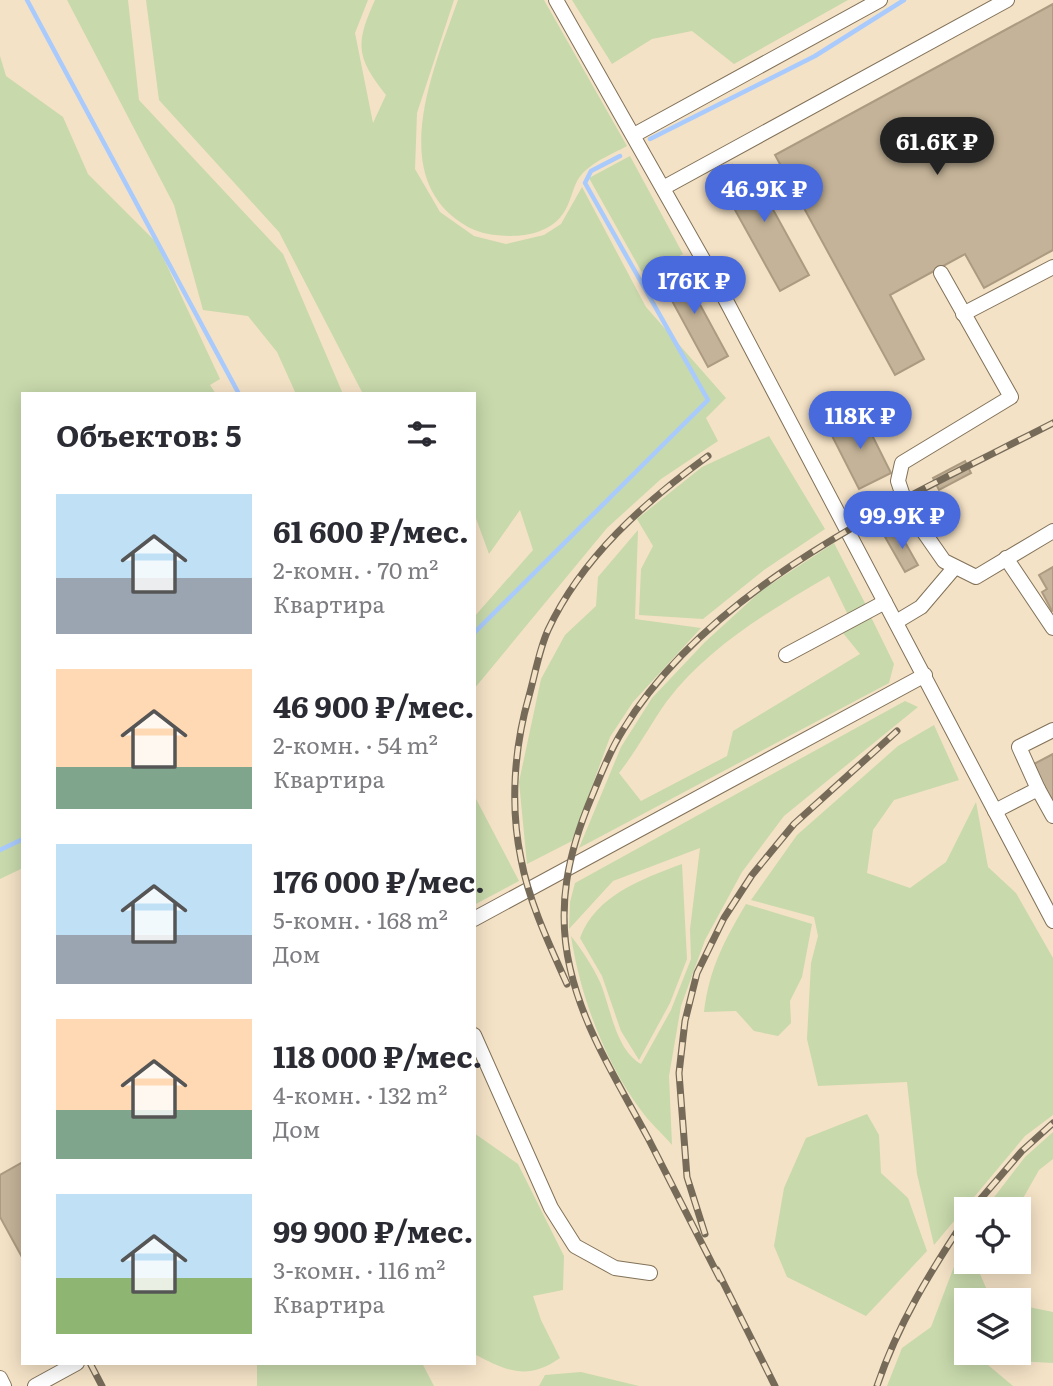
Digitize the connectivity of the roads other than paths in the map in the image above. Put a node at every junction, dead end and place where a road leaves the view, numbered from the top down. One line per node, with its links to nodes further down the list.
1 (556, 0): 4 (street)
2 (880, 0): 4 (street)
3 (1007, 0): 5 (street)
4 (634, 135): 5 (street)
5 (663, 188): 12 (street)
6 (1053, 267): 8 (street)
7 (941, 273): 8 (street)
8 (963, 314): 11 (street)
9 (1053, 531): 10 (street)
10 (1006, 558): 11 (street); 14 (street)
11 (955, 567): 13 (street)
12 (885, 602): 13 (street); 15 (street)
13 (896, 622): 16 (street)
14 (1053, 628)
15 (786, 656)
16 (925, 675): 19 (street); 21 (street)
17 (1053, 730): 18 (street)
18 (1038, 789): 19 (street); 20 (street)
19 (995, 811): 22 (street)
20 (1053, 816)
21 (476, 918)
22 (1053, 921)
23 (476, 1039): 24 (street)
24 (650, 1273)
25 (73, 1365): 28 (street)
26 (0, 1378): 27 (street)
27 (4, 1386)
28 (35, 1386)

